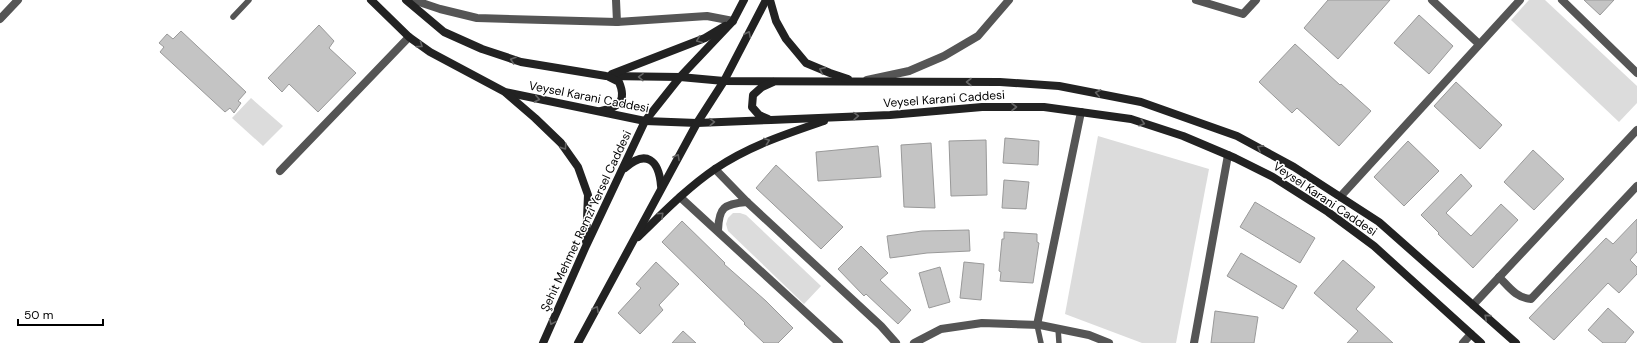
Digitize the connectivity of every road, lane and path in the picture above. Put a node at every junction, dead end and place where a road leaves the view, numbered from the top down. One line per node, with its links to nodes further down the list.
1 (18, 0): 17 (street)
2 (249, 0): 16 (lane)
3 (371, 0): 20 (main road, Veysel Karani Caddesi)
4 (406, 0): 23 (main road, Veysel Karani Caddesi, one-way to 4)
5 (413, 0): 19 (street)
6 (616, 0): 19 (street)
7 (744, 0): 18 (main road, Şehit Mehmet Remzi Yersel Caddesi)
8 (766, 0): 26 (main road, one-way to 8)
9 (770, 0): 27 (main road, one-way to 9)
10 (1009, 0): 27 (street)
11 (1196, 0): 12 (street)
12 (1256, 0)
13 (1432, 0): 21 (street)
14 (1520, 0): 21 (street)
15 (1562, 0): 22 (street)
16 (233, 16)
17 (0, 20)
18 (733, 21): 19 (street); 23 (main road, one-way to 23); 24 (main road, Şehit Mehmet Remzi Yersel Caddesi)
19 (617, 22)
20 (409, 37): 28 (main road, Veysel Karani Caddesi, one-way to 28); 39 (street)
21 (1479, 44): 43 (street)
22 (1637, 73)
23 (606, 76): 24 (main road, Veysel Karani Caddesi, one-way to 23); 29 (main road)
24 (680, 77): 26 (main road, Veysel Karani Caddesi); 33 (main road, Şehit Mehmet Remzi Yersel Caddesi)
25 (775, 80): 26 (main road, Veysel Karani Caddesi); 27 (main road, Veysel Karani Caddesi); 32 (main road)
26 (724, 81): 34 (main road)
27 (859, 82): 43 (main road, Veysel Karani Caddesi, one-way to 27)
28 (505, 92): 29 (main road, Veysel Karani Caddesi, one-way to 29); 47 (main road, one-way to 47)
29 (598, 112): 33 (main road, Veysel Karani Caddesi)
30 (1081, 112): 31 (main road, Veysel Karani Caddesi, one-way to 30); 36 (main road, Veysel Karani Caddesi, one-way to 36); 50 (street)
31 (833, 117): 32 (main road, Veysel Karani Caddesi); 37 (main road, one-way to 31)
32 (771, 120): 34 (main road, Veysel Karani Caddesi, one-way to 32)
33 (645, 121): 34 (main road, Veysel Karani Caddesi); 38 (main road, Şehit Mehmet Remzi Yersel Caddesi)
34 (696, 123): 40 (main road, one-way to 34)
35 (1637, 130): 48 (street)
36 (1228, 155): 52 (main road, Veysel Karani Caddesi); 62 (street)
37 (715, 169): 42 (main road); 44 (street)
38 (622, 170): 40 (main road); 47 (main road, Şehit Mehmet Remzi Yersel Caddesi)
39 (280, 171)
40 (661, 186): 46 (main road)
41 (1637, 186): 48 (street)
42 (680, 197): 45 (street); 46 (main road, one-way to 42)
43 (1340, 197): 49 (main road, Veysel Karani Caddesi)
44 (747, 202): 45 (street); 57 (street)
45 (718, 230): 56 (street)
46 (633, 242): 55 (main road, one-way to 46)
47 (586, 246): 54 (main road, Şehit Mehmet Remzi Yersel Caddesi, one-way to 54)
48 (1499, 277): 49 (street)
49 (1473, 305): 65 (main road, Veysel Karani Caddesi, one-way to 49)
50 (1038, 325): 51 (street); 58 (street); 59 (lane)
51 (1058, 328): 53 (street); 60 (lane)
52 (1471, 334): 63 (street); 64 (main road, Veysel Karani Caddesi)
53 (1089, 339): 61 (street)
54 (543, 343)
55 (578, 343)
56 (839, 343)
57 (896, 343)
58 (914, 343)
59 (1041, 343)
60 (1058, 343)
61 (1109, 343)
62 (1194, 343)
63 (1463, 343)
64 (1481, 343)
65 (1516, 343)

